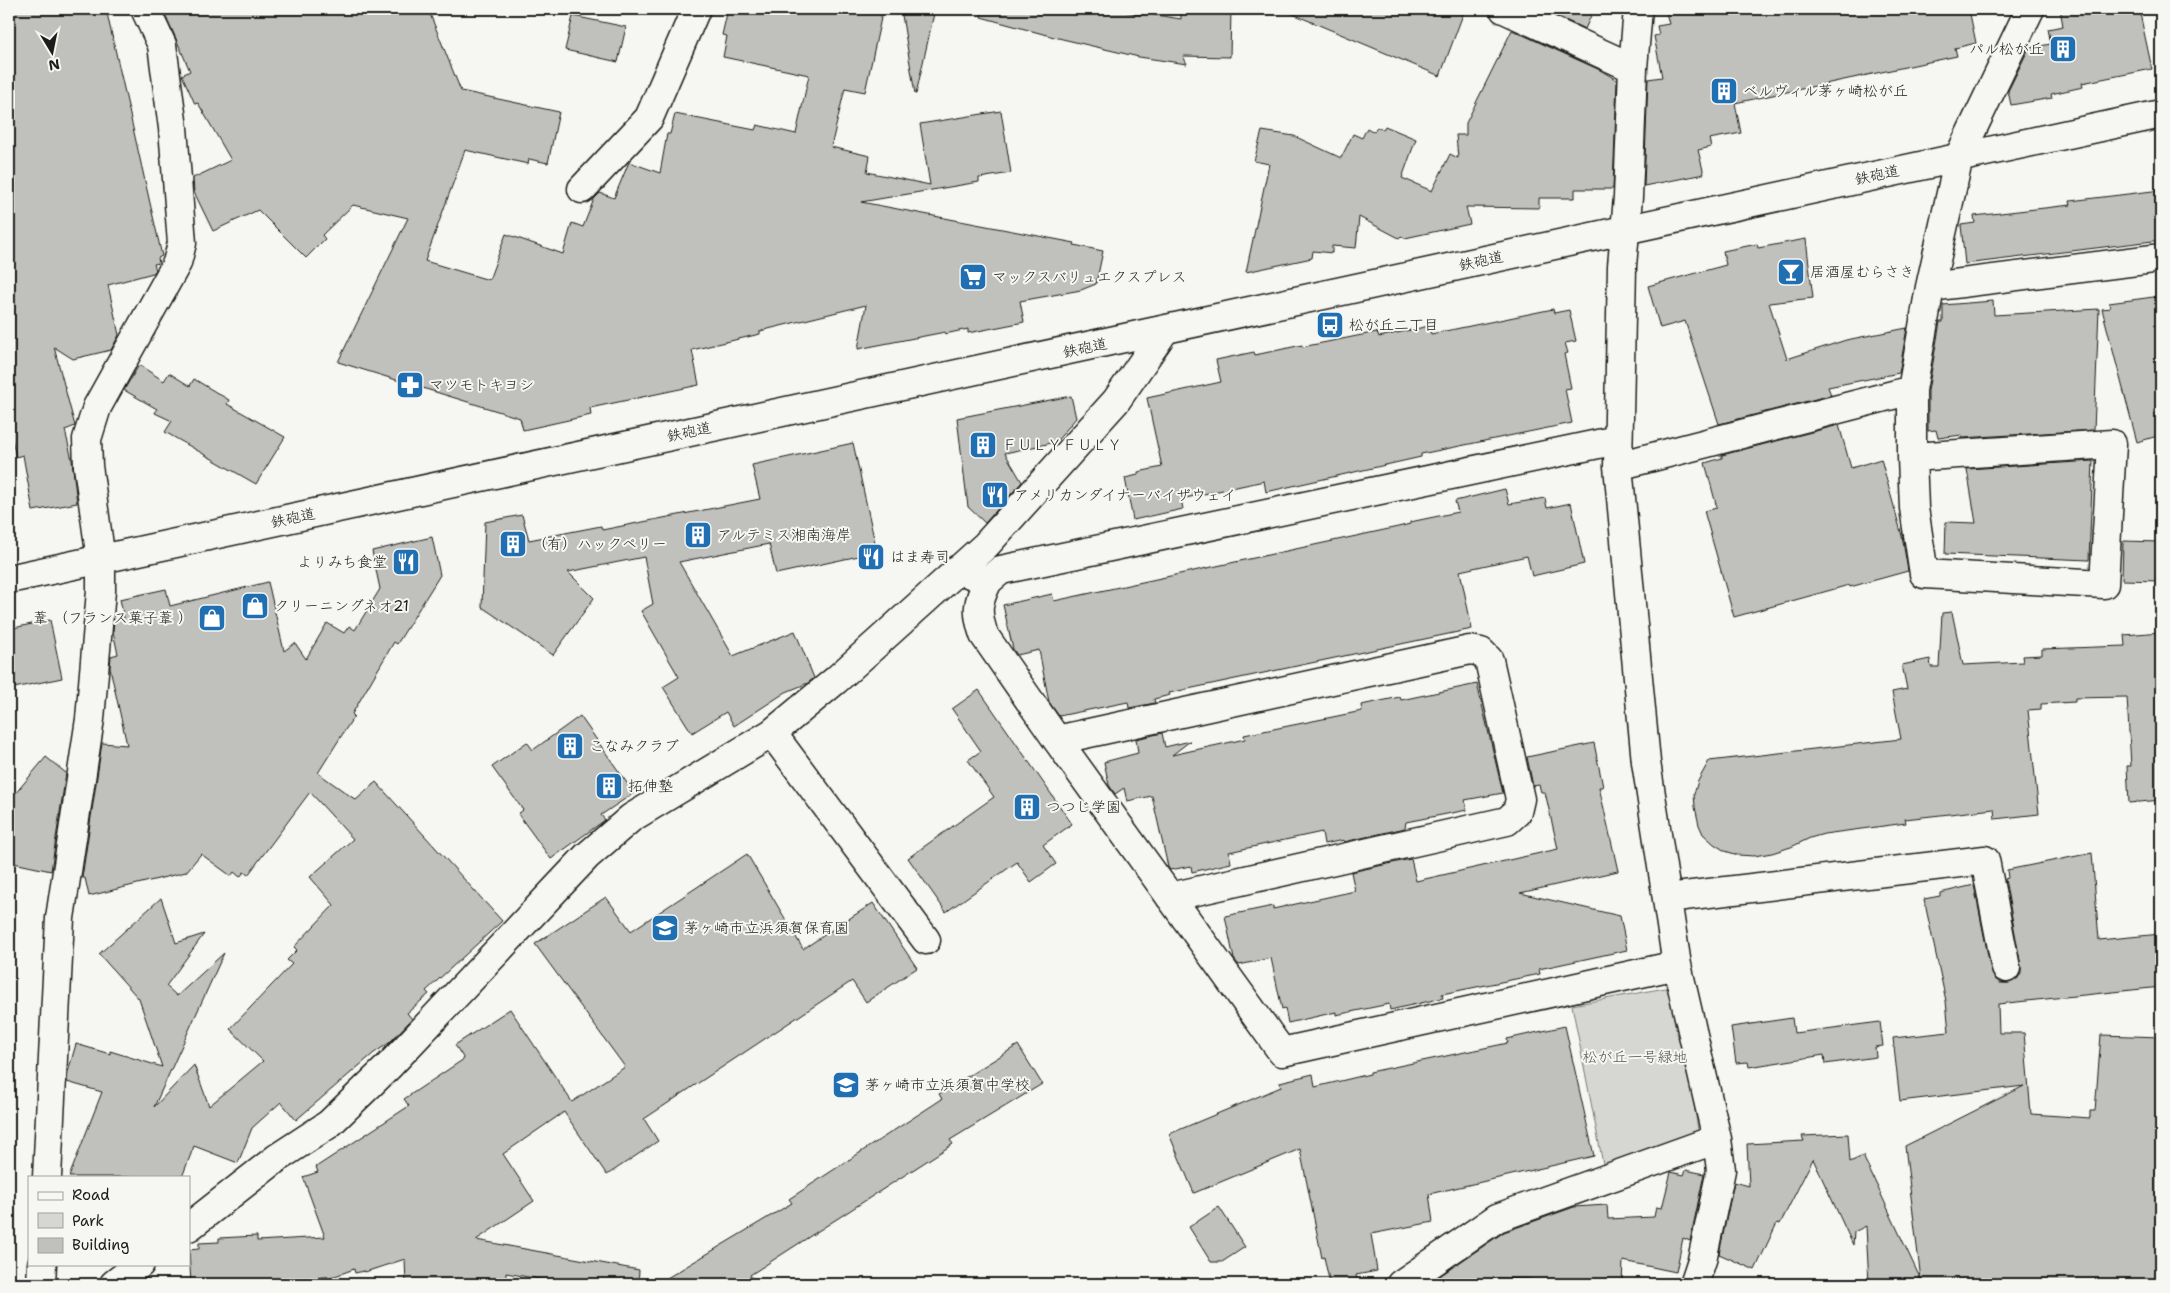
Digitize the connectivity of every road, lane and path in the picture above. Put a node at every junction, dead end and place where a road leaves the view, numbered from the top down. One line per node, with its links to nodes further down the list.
1 (145, 9): 17 (street)
2 (696, 9): 9 (street)
3 (1504, 9): 6 (street)
4 (1638, 9): 6 (street)
5 (2030, 9): 8 (street)
6 (1633, 68): 10 (street)
7 (2161, 114): 8 (street, 鉄砲道)
8 (1959, 157): 10 (street, 鉄砲道); 12 (street)
9 (582, 189)
10 (1625, 230): 13 (street, 鉄砲道); 15 (street)
11 (2161, 258): 12 (street)
12 (1930, 287): 14 (street)
13 (1164, 331): 17 (street, 鉄砲道); 18 (street)
14 (1912, 390): 15 (street); 16 (street)
15 (1618, 453): 20 (street); 24 (street)
16 (1912, 457): 16 (street)
17 (101, 560): 19 (street, 鉄砲道); 29 (street)
18 (958, 569): 20 (street); 21 (street)
19 (9, 579)
20 (988, 581): 22 (street)
21 (772, 733): 25 (street); 30 (street)
22 (1057, 740): 23 (street); 23 (street)
23 (1170, 897): 26 (street)
24 (1667, 898): 26 (street); 27 (street)
25 (926, 940)
26 (1678, 964): 28 (street)
27 (2006, 968)
28 (1717, 1139): 35 (street); 36 (street)
29 (47, 1176)
30 (190, 1226)
31 (42, 1266): 33 (street)
32 (137, 1266): 34 (street)
33 (41, 1284)
34 (114, 1284)
35 (1401, 1284)
36 (1694, 1284)

